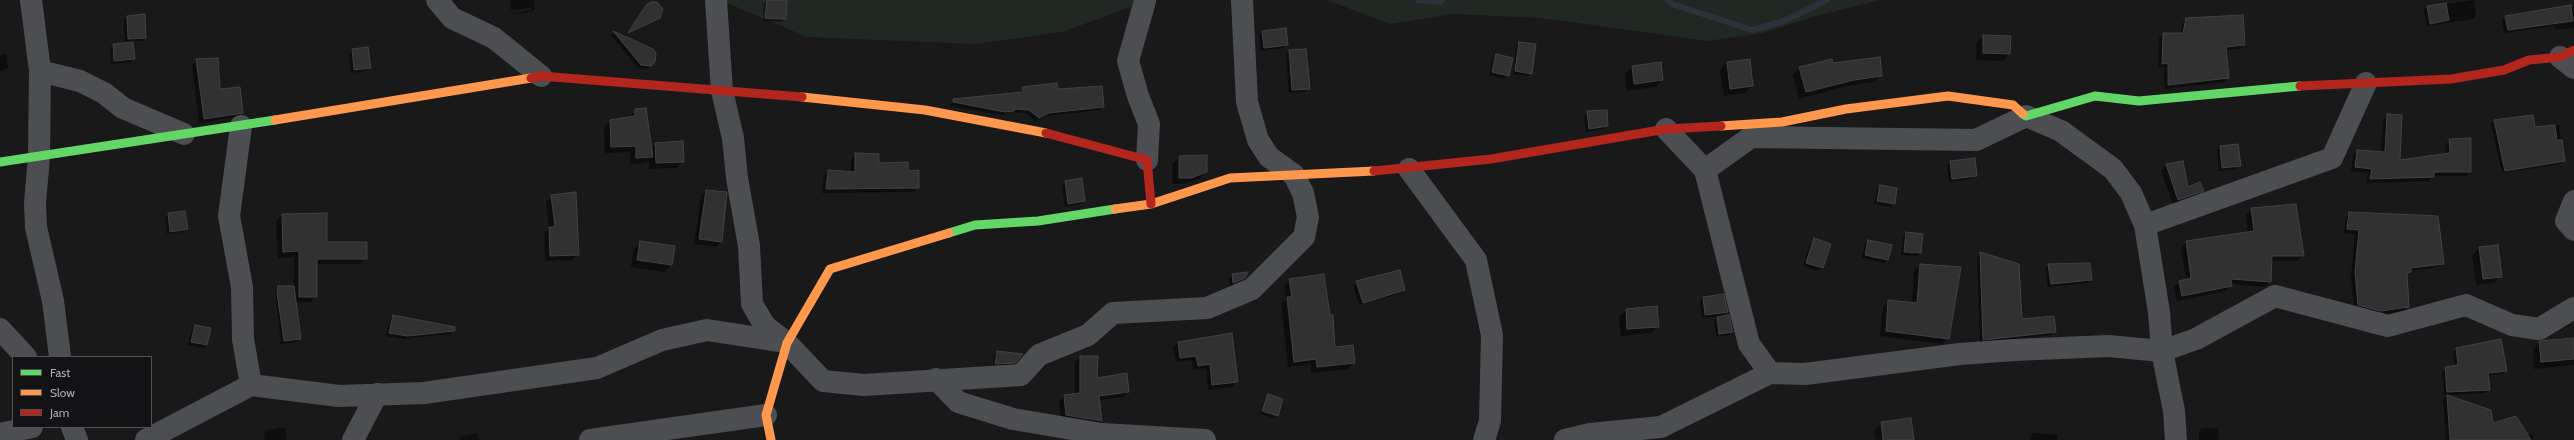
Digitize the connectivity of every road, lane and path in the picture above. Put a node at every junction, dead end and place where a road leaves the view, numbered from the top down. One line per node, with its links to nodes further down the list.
1 (31, 0): 7 (street)
2 (437, 0): 8 (street)
3 (716, 0): 10 (street)
4 (1242, 0): 20 (street)
5 (1145, 1): 16 (street)
6 (2569, 59): 9 (street)
7 (40, 71): 14 (street); 15 (street)
8 (541, 76): 10 (street); 12 (street)
9 (2366, 83): 11 (street); 23 (street)
10 (722, 91): 16 (street); 27 (street)
11 (2026, 116): 13 (street); 19 (street); 23 (street)
12 (241, 126): 14 (street); 33 (street)
13 (1666, 129): 18 (street); 19 (street)
14 (184, 134): 15 (street)
15 (39, 157): 17 (street); 30 (street)
16 (1147, 160): 22 (street)
17 (0, 162)
18 (1409, 170): 20 (street); 45 (street)
19 (1705, 170): 31 (street)
20 (1294, 175): 22 (street); 32 (street)
21 (2574, 201): 24 (street)
22 (1151, 204): 27 (street)
23 (2145, 225): 28 (street)
24 (2574, 230)
25 (2574, 308): 28 (street)
26 (0, 329): 29 (street)
27 (787, 343): 32 (street); 34 (street); 35 (street)
28 (2162, 350): 31 (street); 47 (street)
29 (25, 356)
30 (60, 356)
31 (1770, 373): 46 (street)
32 (936, 379): 44 (street)
33 (251, 385): 34 (street); 40 (street)
34 (377, 394): 41 (street)
35 (766, 415): 42 (street); 43 (street)
36 (27, 428): 38 (street)
37 (72, 428): 39 (street)
38 (0, 434)
39 (77, 440)
40 (146, 440)
41 (353, 440)
42 (590, 440)
43 (771, 440)
44 (1206, 440)
45 (1484, 440)
46 (1565, 440)
47 (2176, 440)

